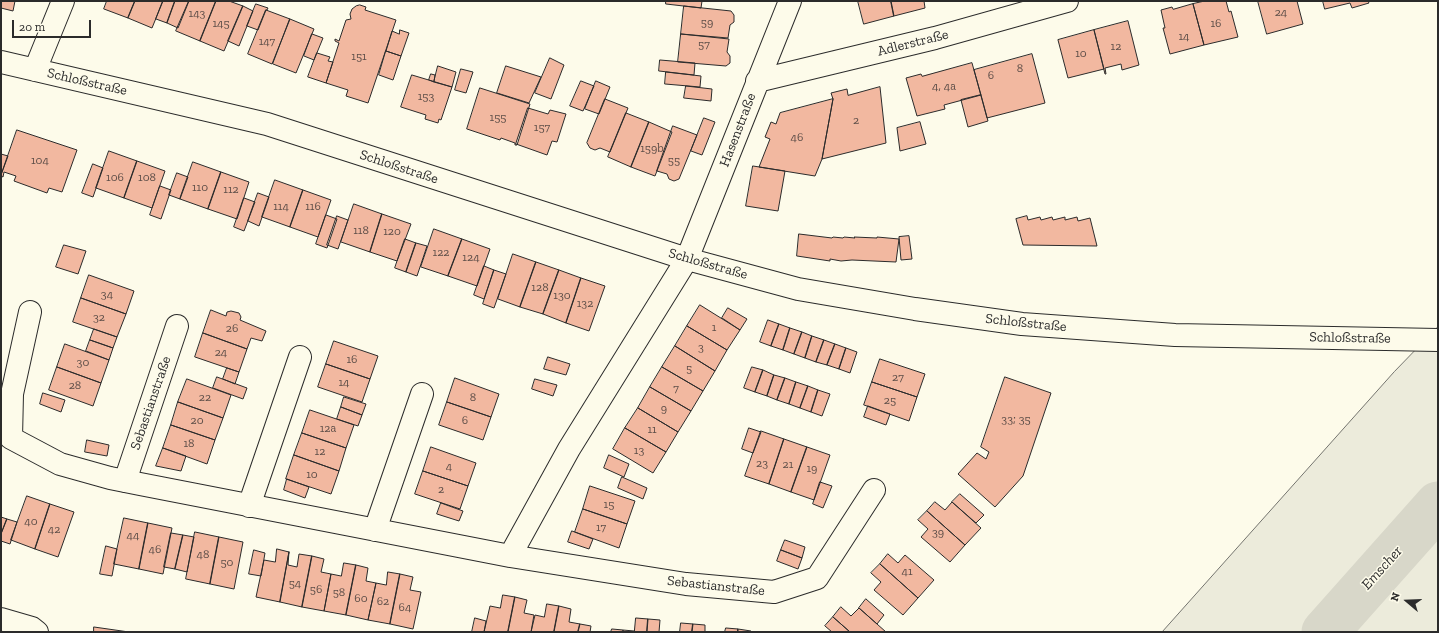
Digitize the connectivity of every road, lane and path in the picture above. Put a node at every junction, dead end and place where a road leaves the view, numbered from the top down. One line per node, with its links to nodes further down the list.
1 (63, 1): 5 (street)
2 (790, 1): 6 (street, Hasenstraße)
3 (1067, 1): 6 (street, Adlerstraße)
4 (1, 62): 5 (street, Schloßstraße)
5 (35, 70): 7 (street, Schloßstraße)
6 (757, 81): 7 (street, Hasenstraße)
7 (687, 259): 10 (street, Schloßstraße); 17 (street)
8 (30, 312): 13 (street, Sebastianstraße)
9 (177, 326): 13 (street, Sebastianstraße)
10 (1438, 340)
11 (300, 357): 15 (street)
12 (422, 394): 16 (street)
13 (125, 481): 15 (street, Sebastianstraße)
14 (874, 490): 17 (street, Sebastianstraße)
15 (250, 506): 16 (street, Sebastianstraße)
16 (375, 530): 17 (street, Sebastianstraße)
17 (510, 556)
18 (1, 619): 19 (street)
19 (37, 632)

